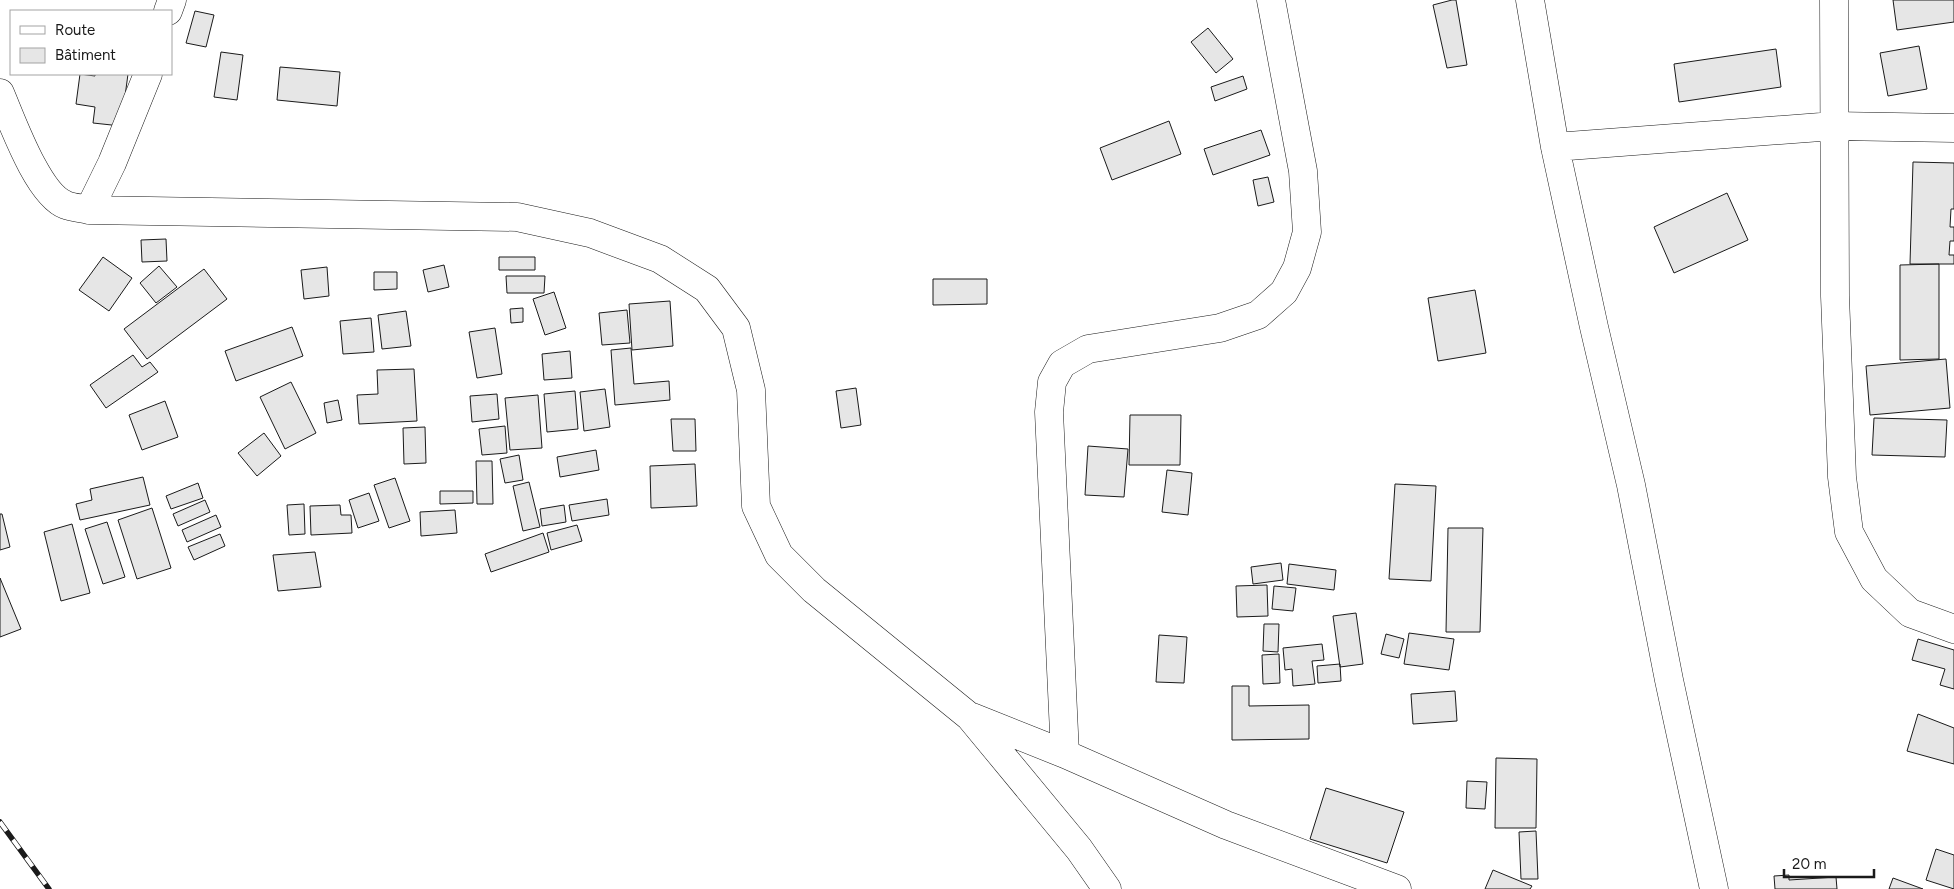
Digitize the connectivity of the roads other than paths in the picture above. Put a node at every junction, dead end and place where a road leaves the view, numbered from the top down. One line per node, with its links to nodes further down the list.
1 (1271, 0): 12 (street)
2 (1530, 0): 8 (street)
3 (1834, 0): 6 (street)
4 (148, 75): 9 (street)
5 (0, 93): 9 (street)
6 (1834, 126): 7 (street); 8 (street); 10 (street)
7 (1954, 128)
8 (1554, 147): 15 (street)
9 (89, 210): 11 (street)
10 (1954, 629)
11 (970, 717): 12 (street); 13 (street)
12 (1065, 754): 14 (street)
13 (1107, 889)
14 (1397, 889)
15 (1714, 889)

